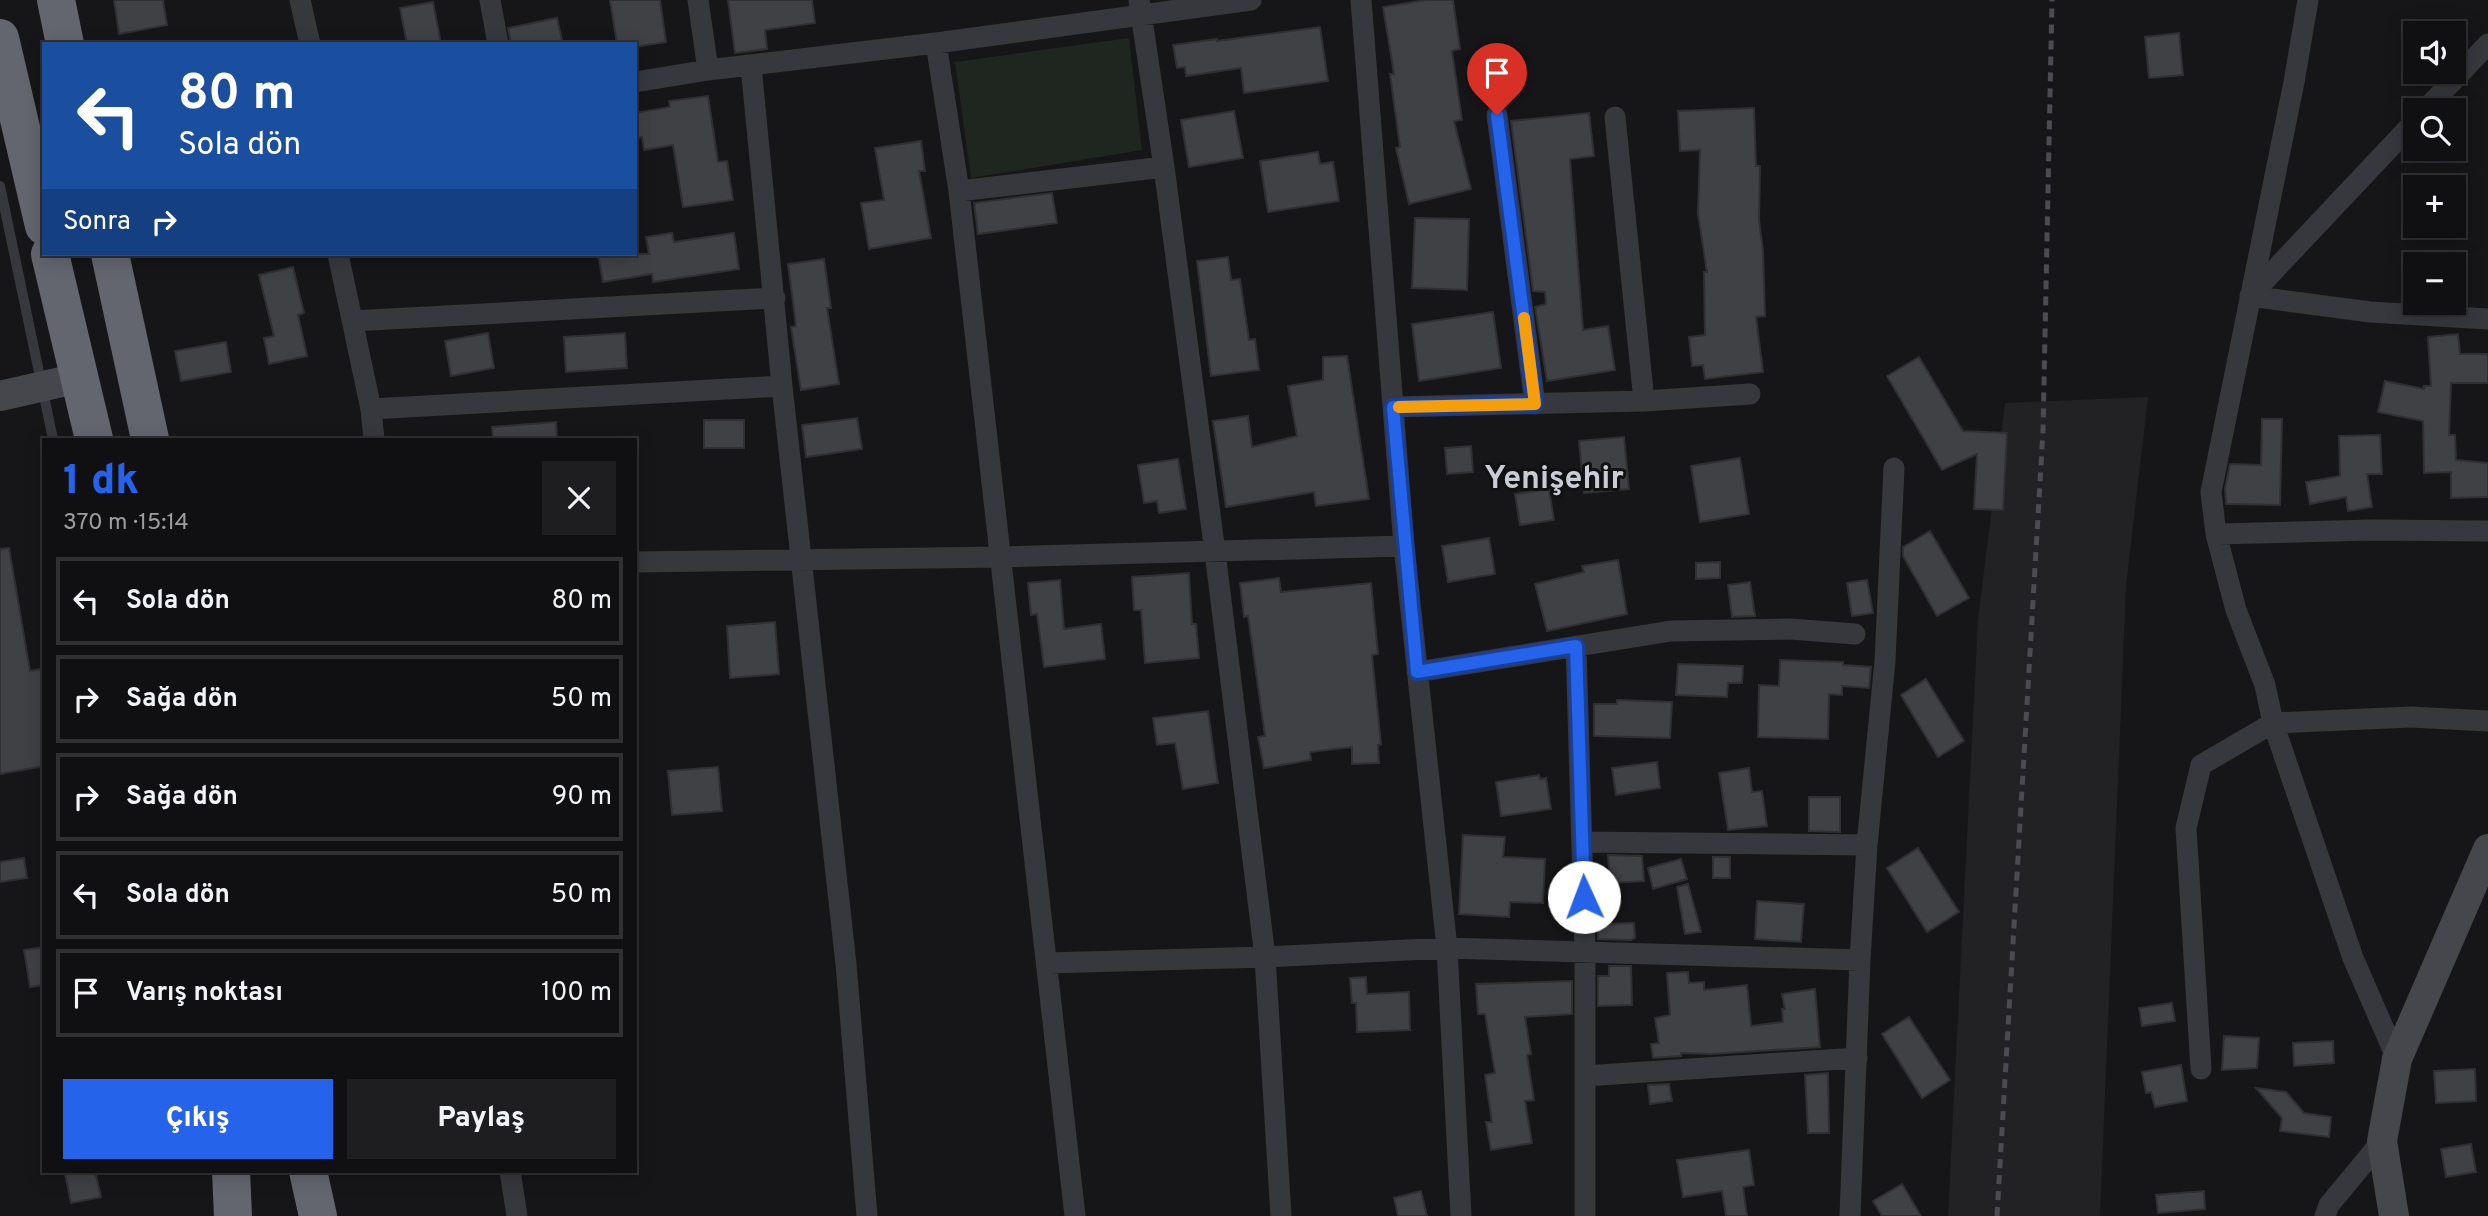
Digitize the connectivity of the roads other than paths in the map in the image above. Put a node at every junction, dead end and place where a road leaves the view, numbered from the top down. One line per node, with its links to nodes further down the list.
1 (56, 0): 10 (highway)
2 (300, 0): 11 (street)
3 (490, 0): 12 (street)
4 (698, 0): 16 (street)
5 (1251, 0): 8 (street)
6 (1362, 0): 40 (street)
7 (2308, 0): 29 (street)
8 (1140, 7): 13 (street); 22 (street)
9 (0, 38): 25 (highway)
10 (65, 42)
11 (310, 42)
12 (498, 42)
13 (936, 43): 15 (street); 24 (street)
14 (2488, 44): 18 (street)
15 (751, 66): 16 (street); 30 (street)
16 (708, 69): 17 (street)
17 (637, 82)
18 (2437, 98)
19 (1497, 115): 39 (street)
20 (1615, 117): 38 (street)
21 (2403, 134): 29 (street)
22 (1164, 167): 24 (street); 50 (street)
23 (0, 186): 35 (lane)
24 (958, 191): 51 (street)
25 (42, 217)
26 (50, 256): 33 (highway)
27 (110, 256): 44 (highway)
28 (338, 256): 32 (street)
29 (2250, 296): 31 (street); 48 (street)
30 (775, 298): 32 (street); 34 (street)
31 (2488, 319)
32 (352, 321): 41 (street)
33 (79, 378): 35 (street); 43 (highway)
34 (782, 386): 41 (street); 52 (street)
35 (42, 387): 37 (street); 42 (lane)
36 (1750, 394): 38 (street)
37 (0, 396)
38 (1644, 401): 39 (street)
39 (1535, 404): 40 (street)
40 (1393, 407): 49 (street)
41 (371, 410): 45 (street)
42 (53, 438)
43 (94, 438)
44 (150, 438)
45 (374, 438)
46 (1894, 468): 60 (street)
47 (2488, 531): 48 (street)
48 (2217, 534): 58 (street)
49 (1404, 546): 50 (street); 56 (street)
50 (1215, 552): 51 (street); 64 (street)
51 (1001, 557): 52 (street); 66 (street)
52 (801, 559): 53 (street); 78 (street)
53 (637, 562)
54 (1855, 634): 55 (street)
55 (1576, 646): 56 (street); 59 (street)
56 (1417, 672): 62 (street)
57 (2488, 721): 58 (street)
58 (2273, 723): 68 (street); 69 (street)
59 (1582, 842): 60 (street); 63 (street)
60 (1867, 845): 65 (street)
61 (2488, 849): 68 (street)
62 (1447, 948): 63 (street); 64 (street); 81 (street)
63 (1585, 951): 65 (street); 70 (street)
64 (1265, 957): 66 (street); 80 (street)
65 (1860, 960): 67 (street)
66 (1047, 963): 79 (street)
67 (1857, 1058): 70 (street); 83 (street)
68 (2397, 1059): 71 (street)
69 (2200, 1069)
70 (1585, 1076): 82 (street)
71 (2382, 1141): 84 (street); 85 (street)
72 (231, 1173): 75 (highway)
73 (308, 1173): 76 (highway)
74 (510, 1173): 77 (street)
75 (233, 1216)
76 (318, 1216)
77 (517, 1216)
78 (867, 1216)
79 (1075, 1216)
80 (1281, 1216)
81 (1461, 1216)
82 (1585, 1216)
83 (1850, 1216)
84 (2325, 1216)
85 (2394, 1216)

